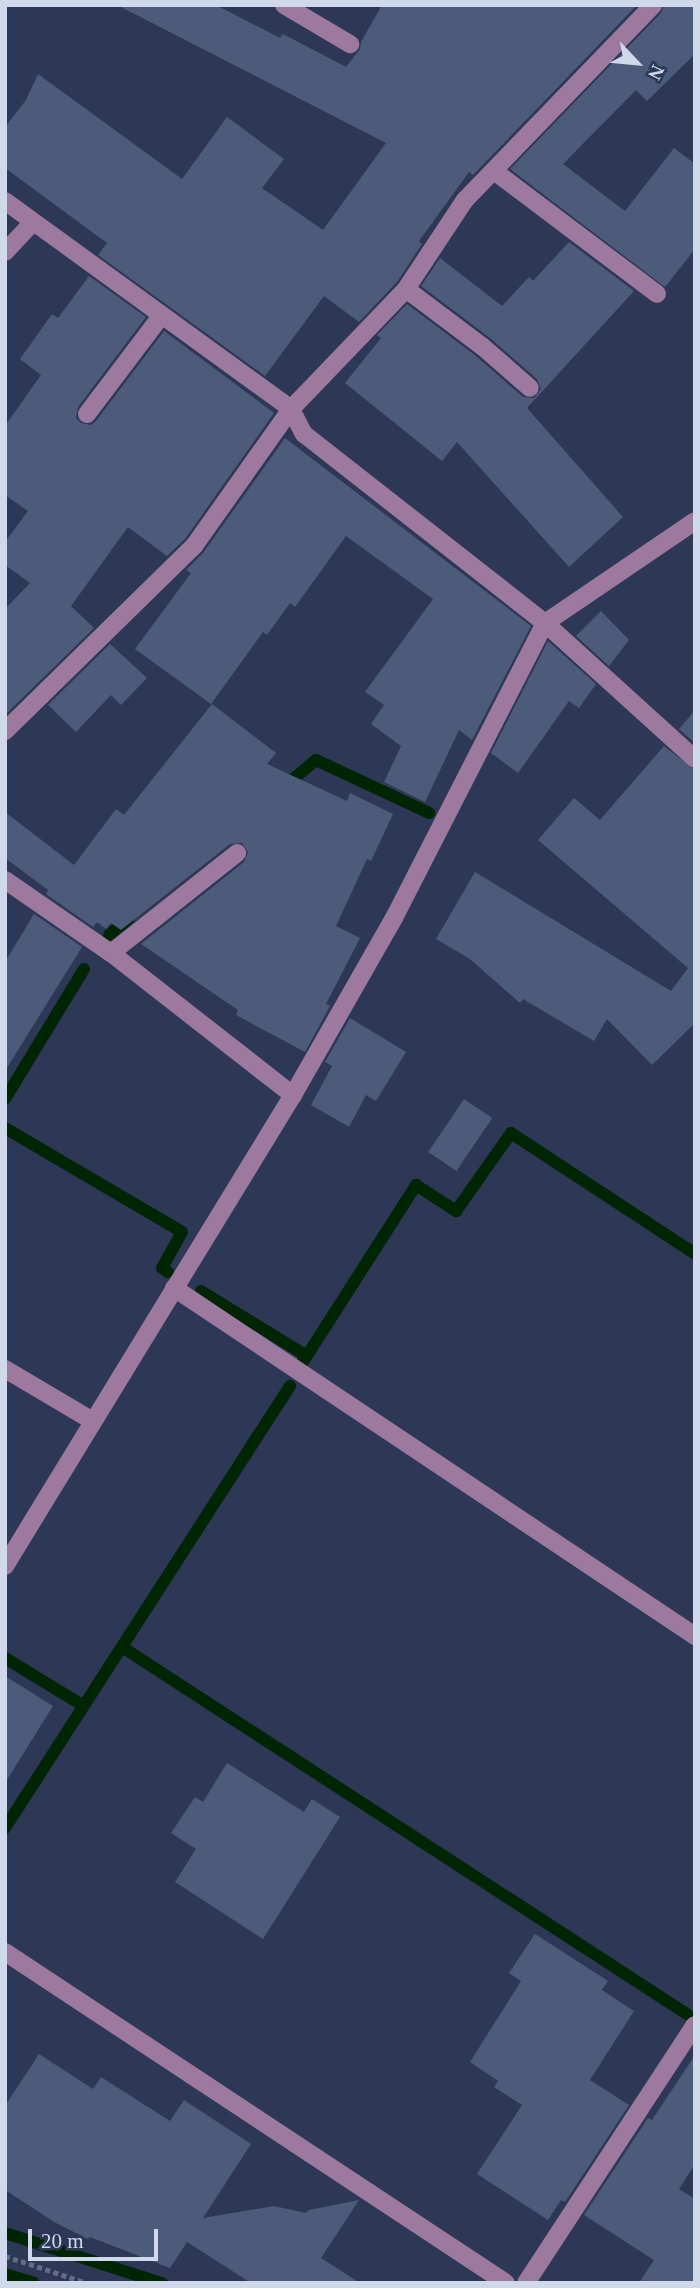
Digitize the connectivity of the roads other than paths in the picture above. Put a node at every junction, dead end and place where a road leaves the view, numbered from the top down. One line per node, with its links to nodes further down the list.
1 (284, 5): 3 (street)
2 (653, 5): 4 (street)
3 (350, 44)
4 (494, 171): 8 (street); 9 (street)
5 (5, 201): 6 (street)
6 (33, 222): 7 (street); 10 (street)
7 (5, 252)
8 (407, 289): 11 (street); 12 (street)
9 (657, 294)
10 (161, 316): 12 (street); 13 (street)
11 (530, 388)
12 (291, 409): 15 (street); 16 (street)
13 (87, 414)
14 (695, 521): 15 (street)
15 (545, 623): 17 (street); 21 (street)
16 (5, 731)
17 (695, 759)
18 (237, 853): 20 (street)
19 (5, 880): 20 (street)
20 (111, 953): 21 (street)
21 (293, 1095): 22 (street)
22 (174, 1288): 24 (street); 26 (street)
23 (5, 1369): 24 (street)
24 (93, 1421): 25 (street)
25 (5, 1566)
26 (695, 1636)
27 (5, 1952): 29 (street)
28 (695, 2025): 30 (street)
29 (506, 2283)
30 (526, 2283)

